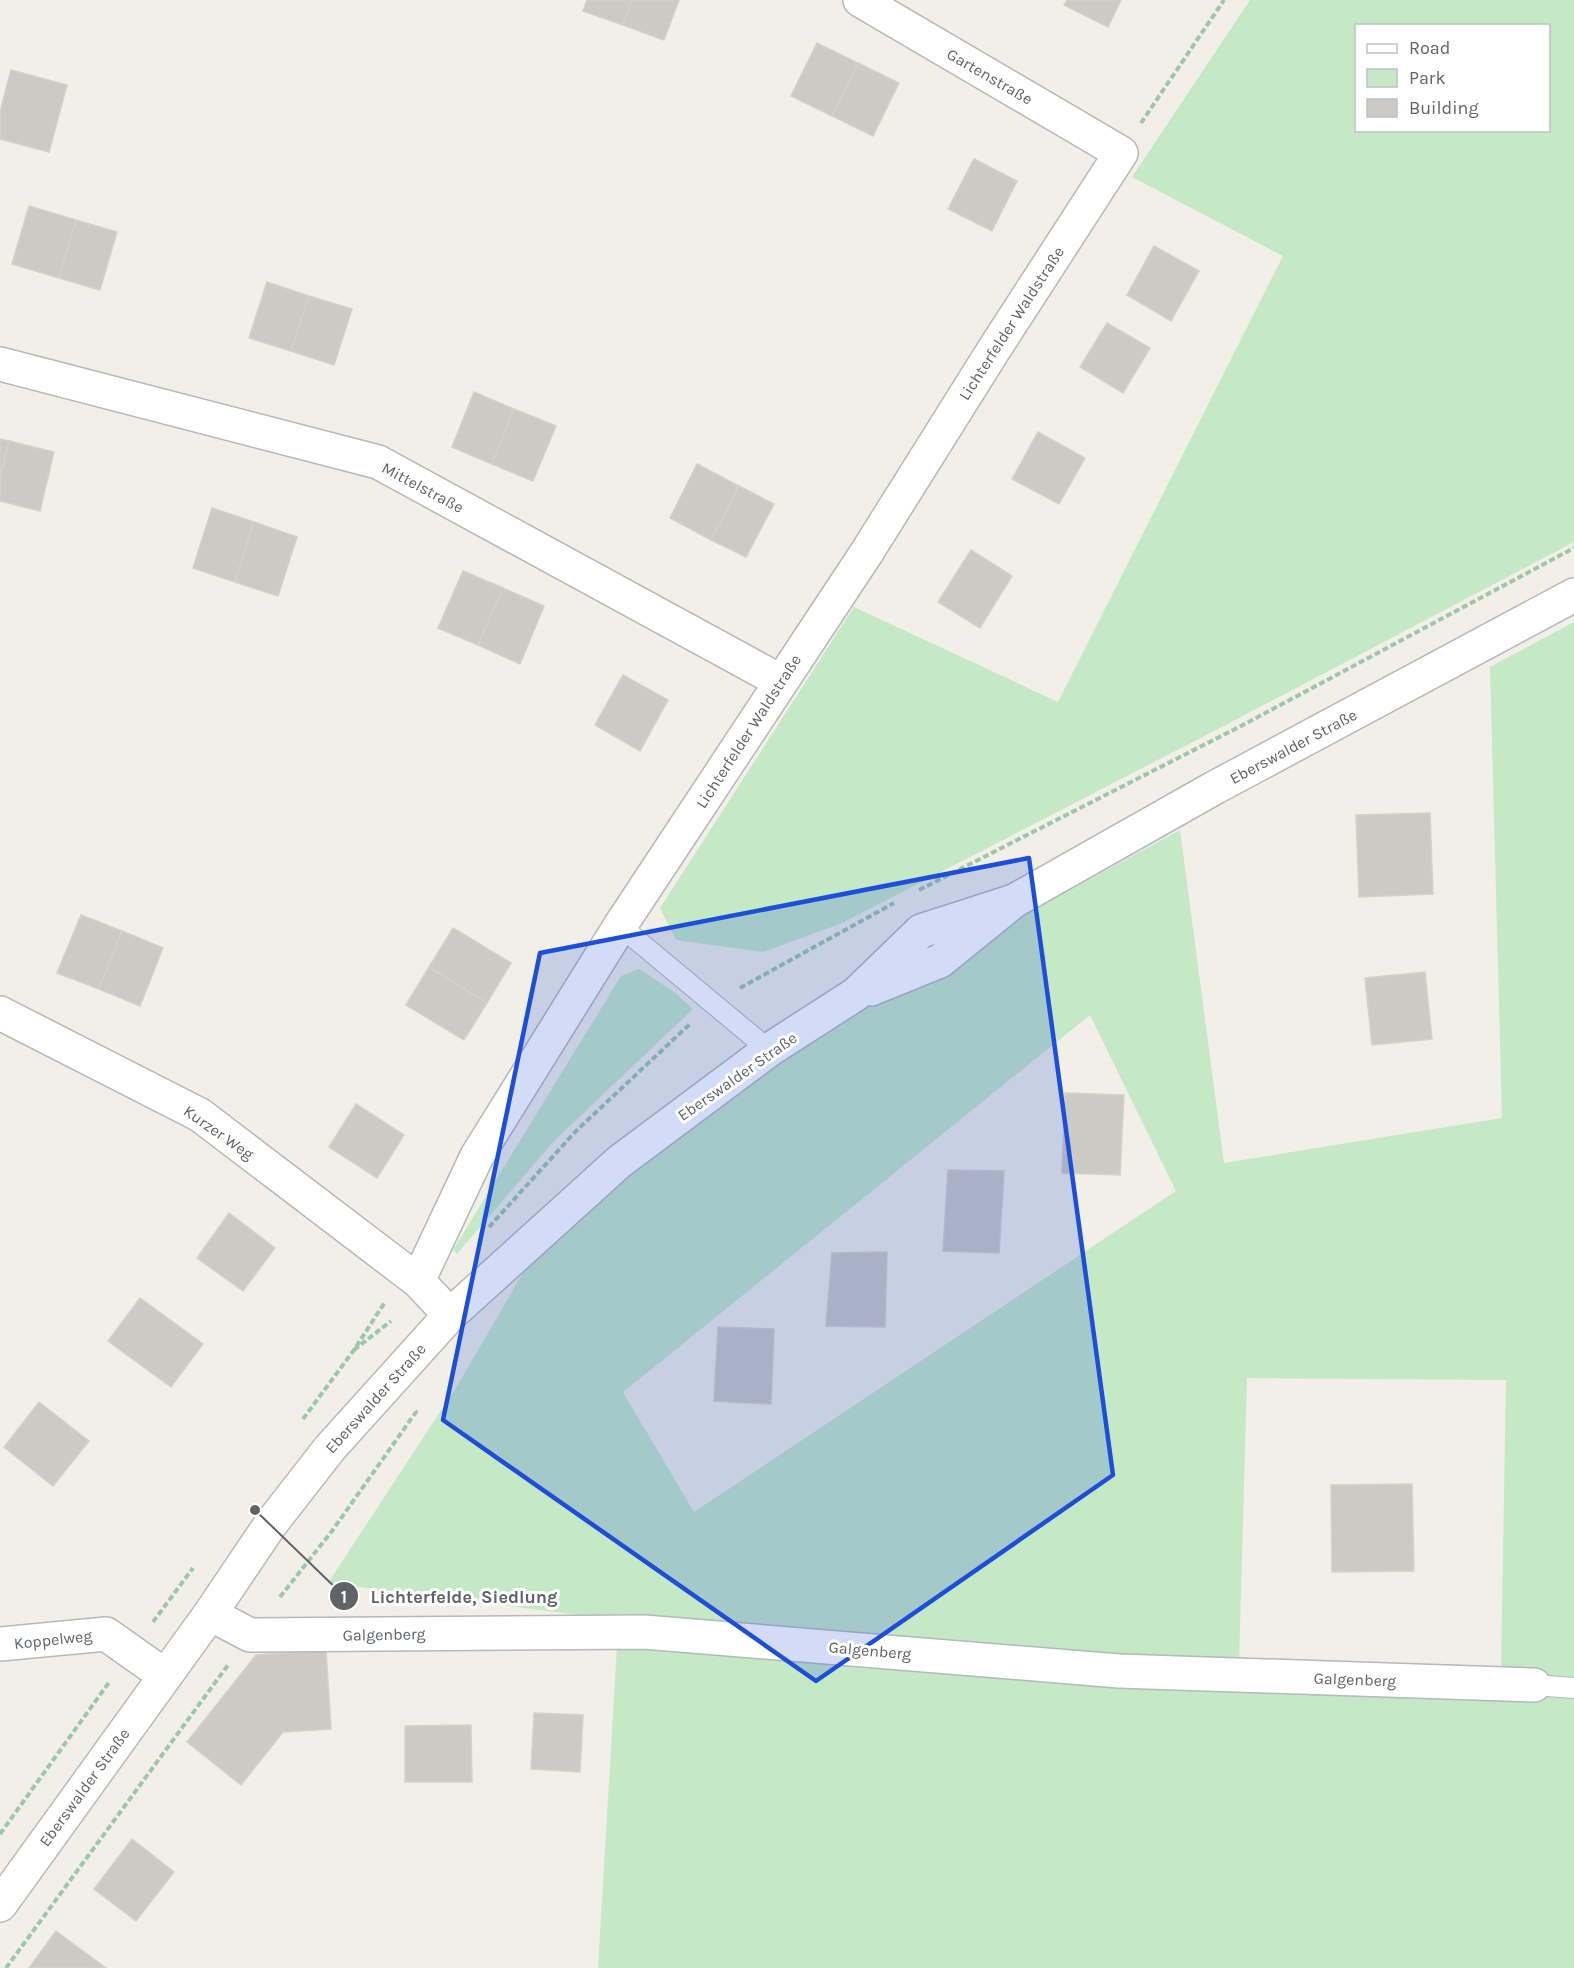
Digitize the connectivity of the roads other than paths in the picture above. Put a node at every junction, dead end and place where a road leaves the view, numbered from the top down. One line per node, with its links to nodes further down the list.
1 (860, 0): 2 (street, Gartenstraße)
2 (1121, 153): 5 (street, Lichterfelder Waldstraße)
3 (0, 364): 5 (street, Mittelstraße)
4 (1574, 595): 8 (street, Eberswalder Straße)
5 (780, 681): 6 (street, Lichterfelder Waldstraße)
6 (620, 926): 8 (lane); 9 (street, Lichterfelder Waldstraße)
7 (0, 1013): 9 (street, Kurzer Weg)
8 (769, 1050): 10 (street, Eberswalder Straße)
9 (411, 1276): 10 (street)
10 (450, 1315): 11 (street, Eberswalder Straße)
11 (210, 1614): 13 (street, Eberswalder Straße); 14 (street, Galgenberg)
12 (0, 1644): 13 (street, Koppelweg)
13 (164, 1676): 16 (street, Eberswalder Straße)
14 (1534, 1685): 15 (lane)
15 (1574, 1688)
16 (0, 1905)

